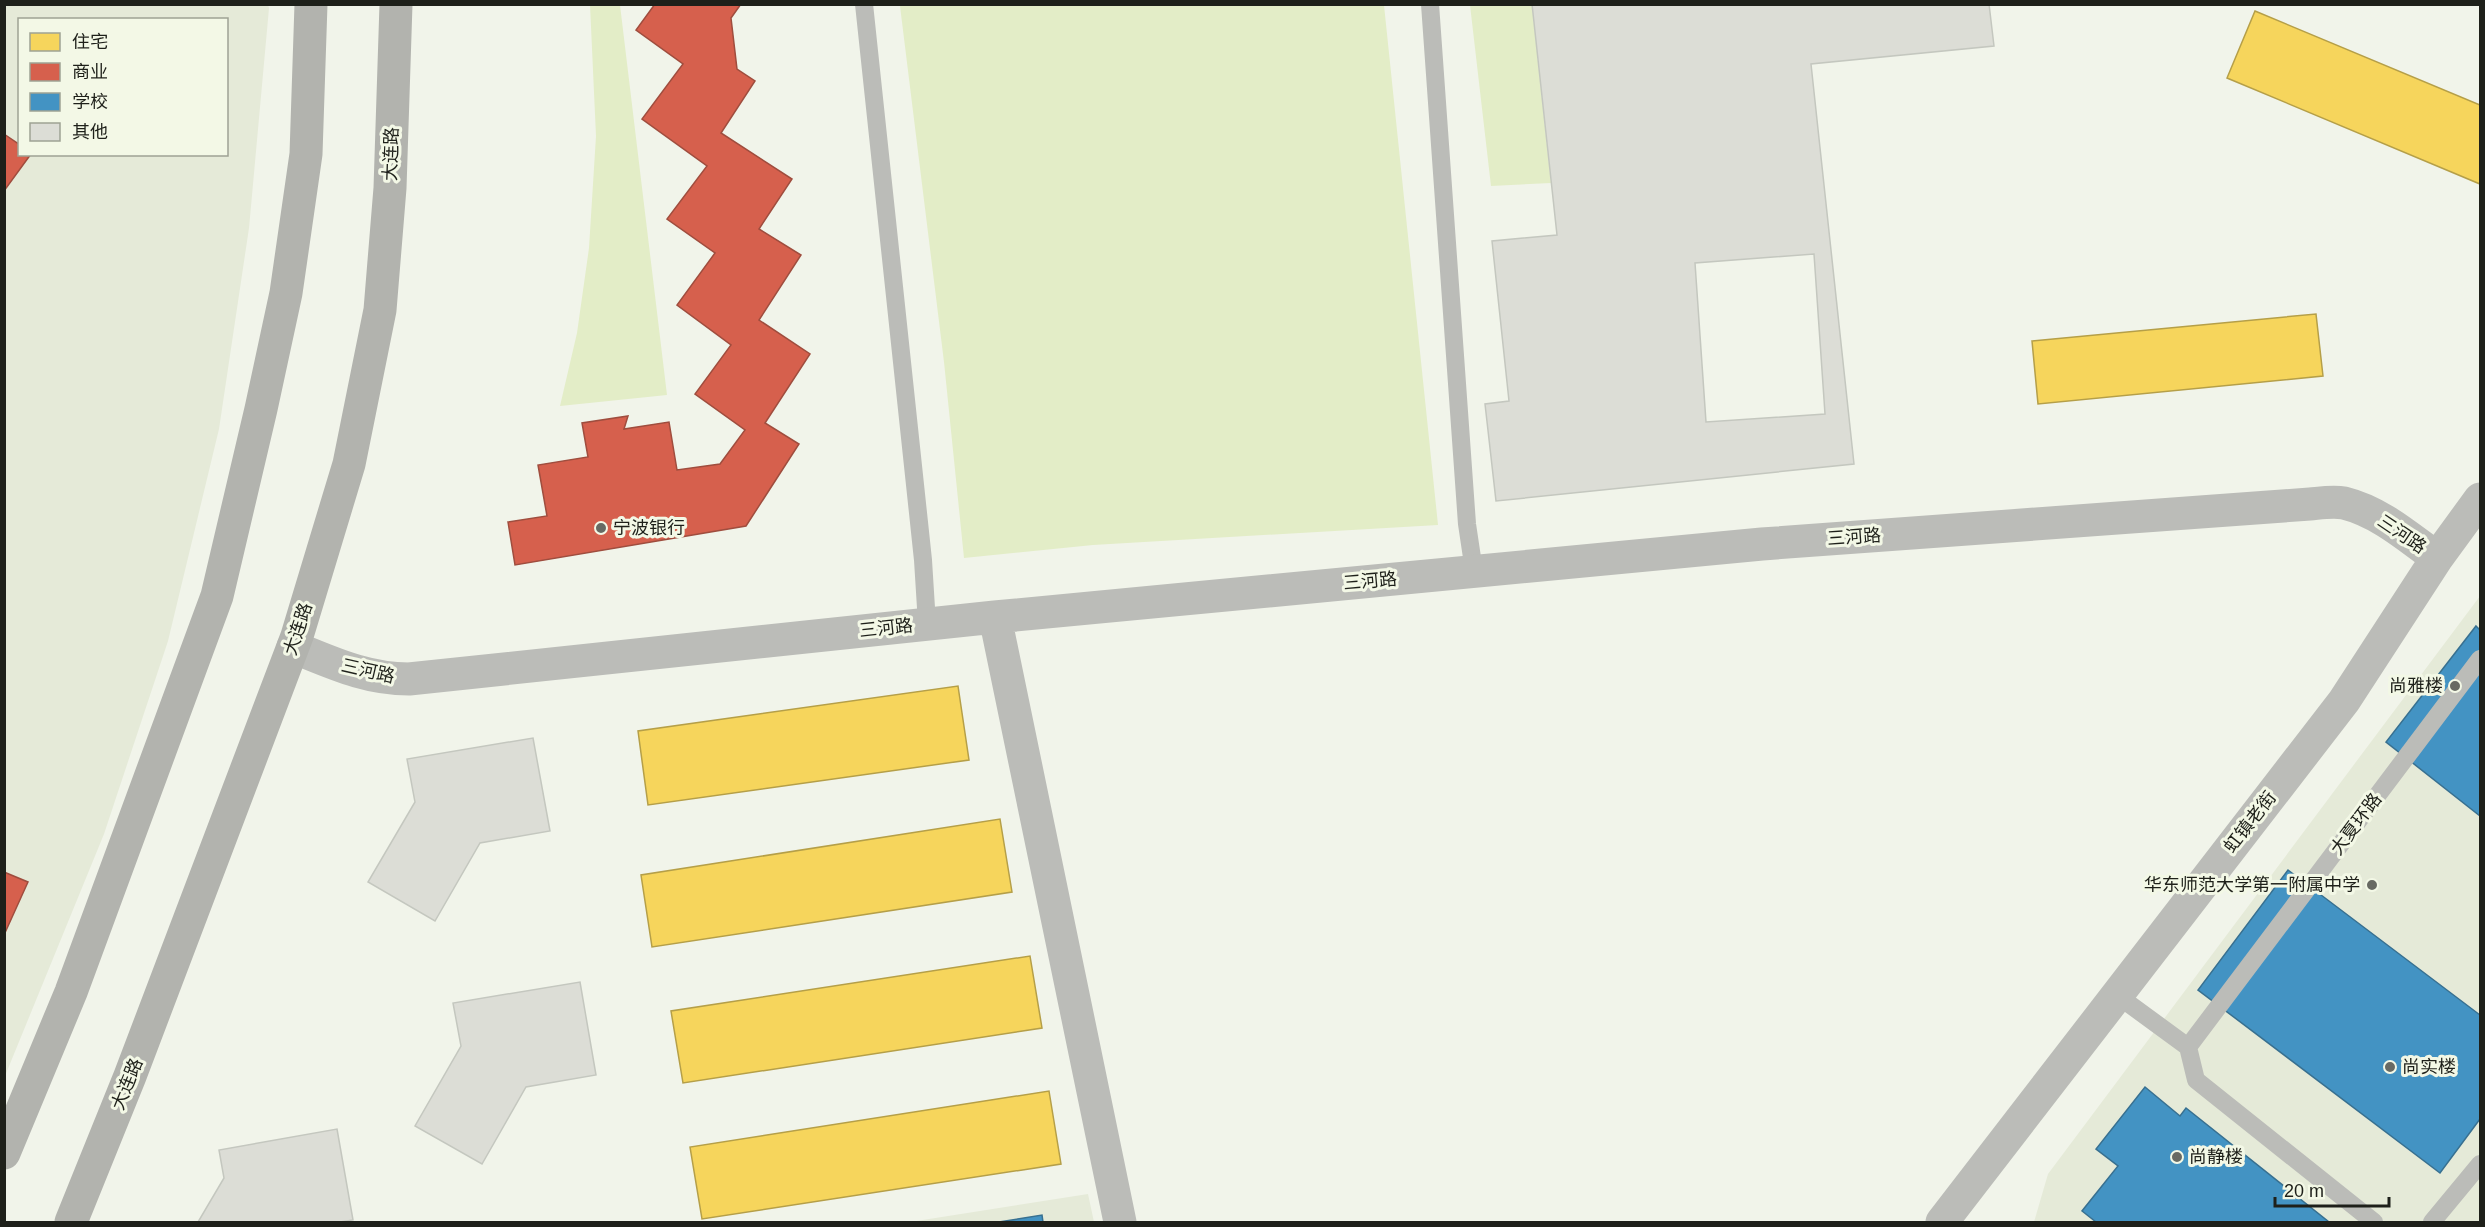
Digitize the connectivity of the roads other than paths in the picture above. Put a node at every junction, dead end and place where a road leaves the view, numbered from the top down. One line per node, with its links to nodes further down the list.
1 (311, 4): 14 (main road)
2 (396, 4): 10 (main road, 大连路)
3 (864, 4): 9 (lane)
4 (1430, 4): 7 (lane)
5 (2481, 499): 6 (street, 虹镇老街)
6 (2437, 558): 7 (street, 三河路); 12 (street, 虹镇老街)
7 (1474, 572): 8 (street, 三河路)
8 (995, 617): 9 (street, 三河路); 17 (street)
9 (927, 624): 10 (street, 三河路)
10 (293, 647): 16 (main road, 大连路)
11 (2481, 659): 13 (lane, 大夏环路)
12 (2117, 995): 13 (lane); 18 (street, 虹镇老街)
13 (2188, 1047): 19 (lane)
14 (4, 1153)
15 (2481, 1164): 20 (lane)
16 (71, 1222)
17 (1120, 1222)
18 (1942, 1222)
19 (2374, 1222)
20 (2432, 1222)

